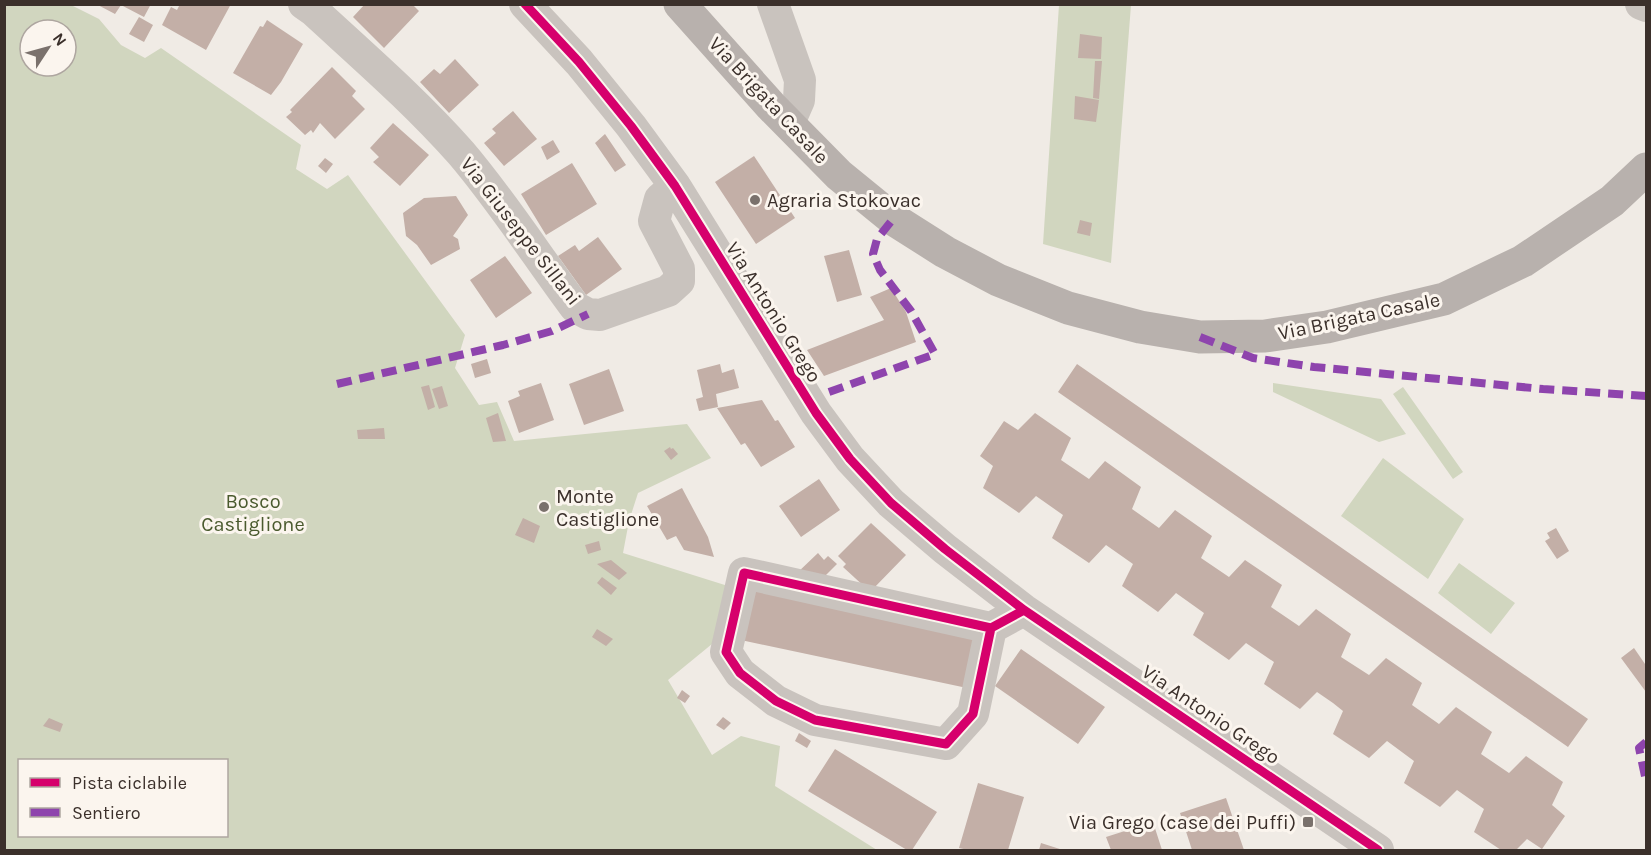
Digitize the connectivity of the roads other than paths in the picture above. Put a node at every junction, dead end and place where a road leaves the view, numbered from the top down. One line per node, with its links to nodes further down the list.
1 (304, 4): 9 (street, Via Giuseppe Sillani)
2 (525, 4): 9 (street, Via Antonio Grego)
3 (680, 4): 7 (main road, Via Brigata Casale)
4 (773, 4): 7 (street)
5 (1641, 4): 6 (street)
6 (1647, 6)
7 (789, 123): 8 (main road, Via Brigata Casale)
8 (1647, 169)
9 (675, 186): 10 (street, Via Antonio Grego)
10 (1024, 610): 11 (street); 12 (street, Via Antonio Grego)
11 (991, 628): 11 (street)
12 (1378, 850)

